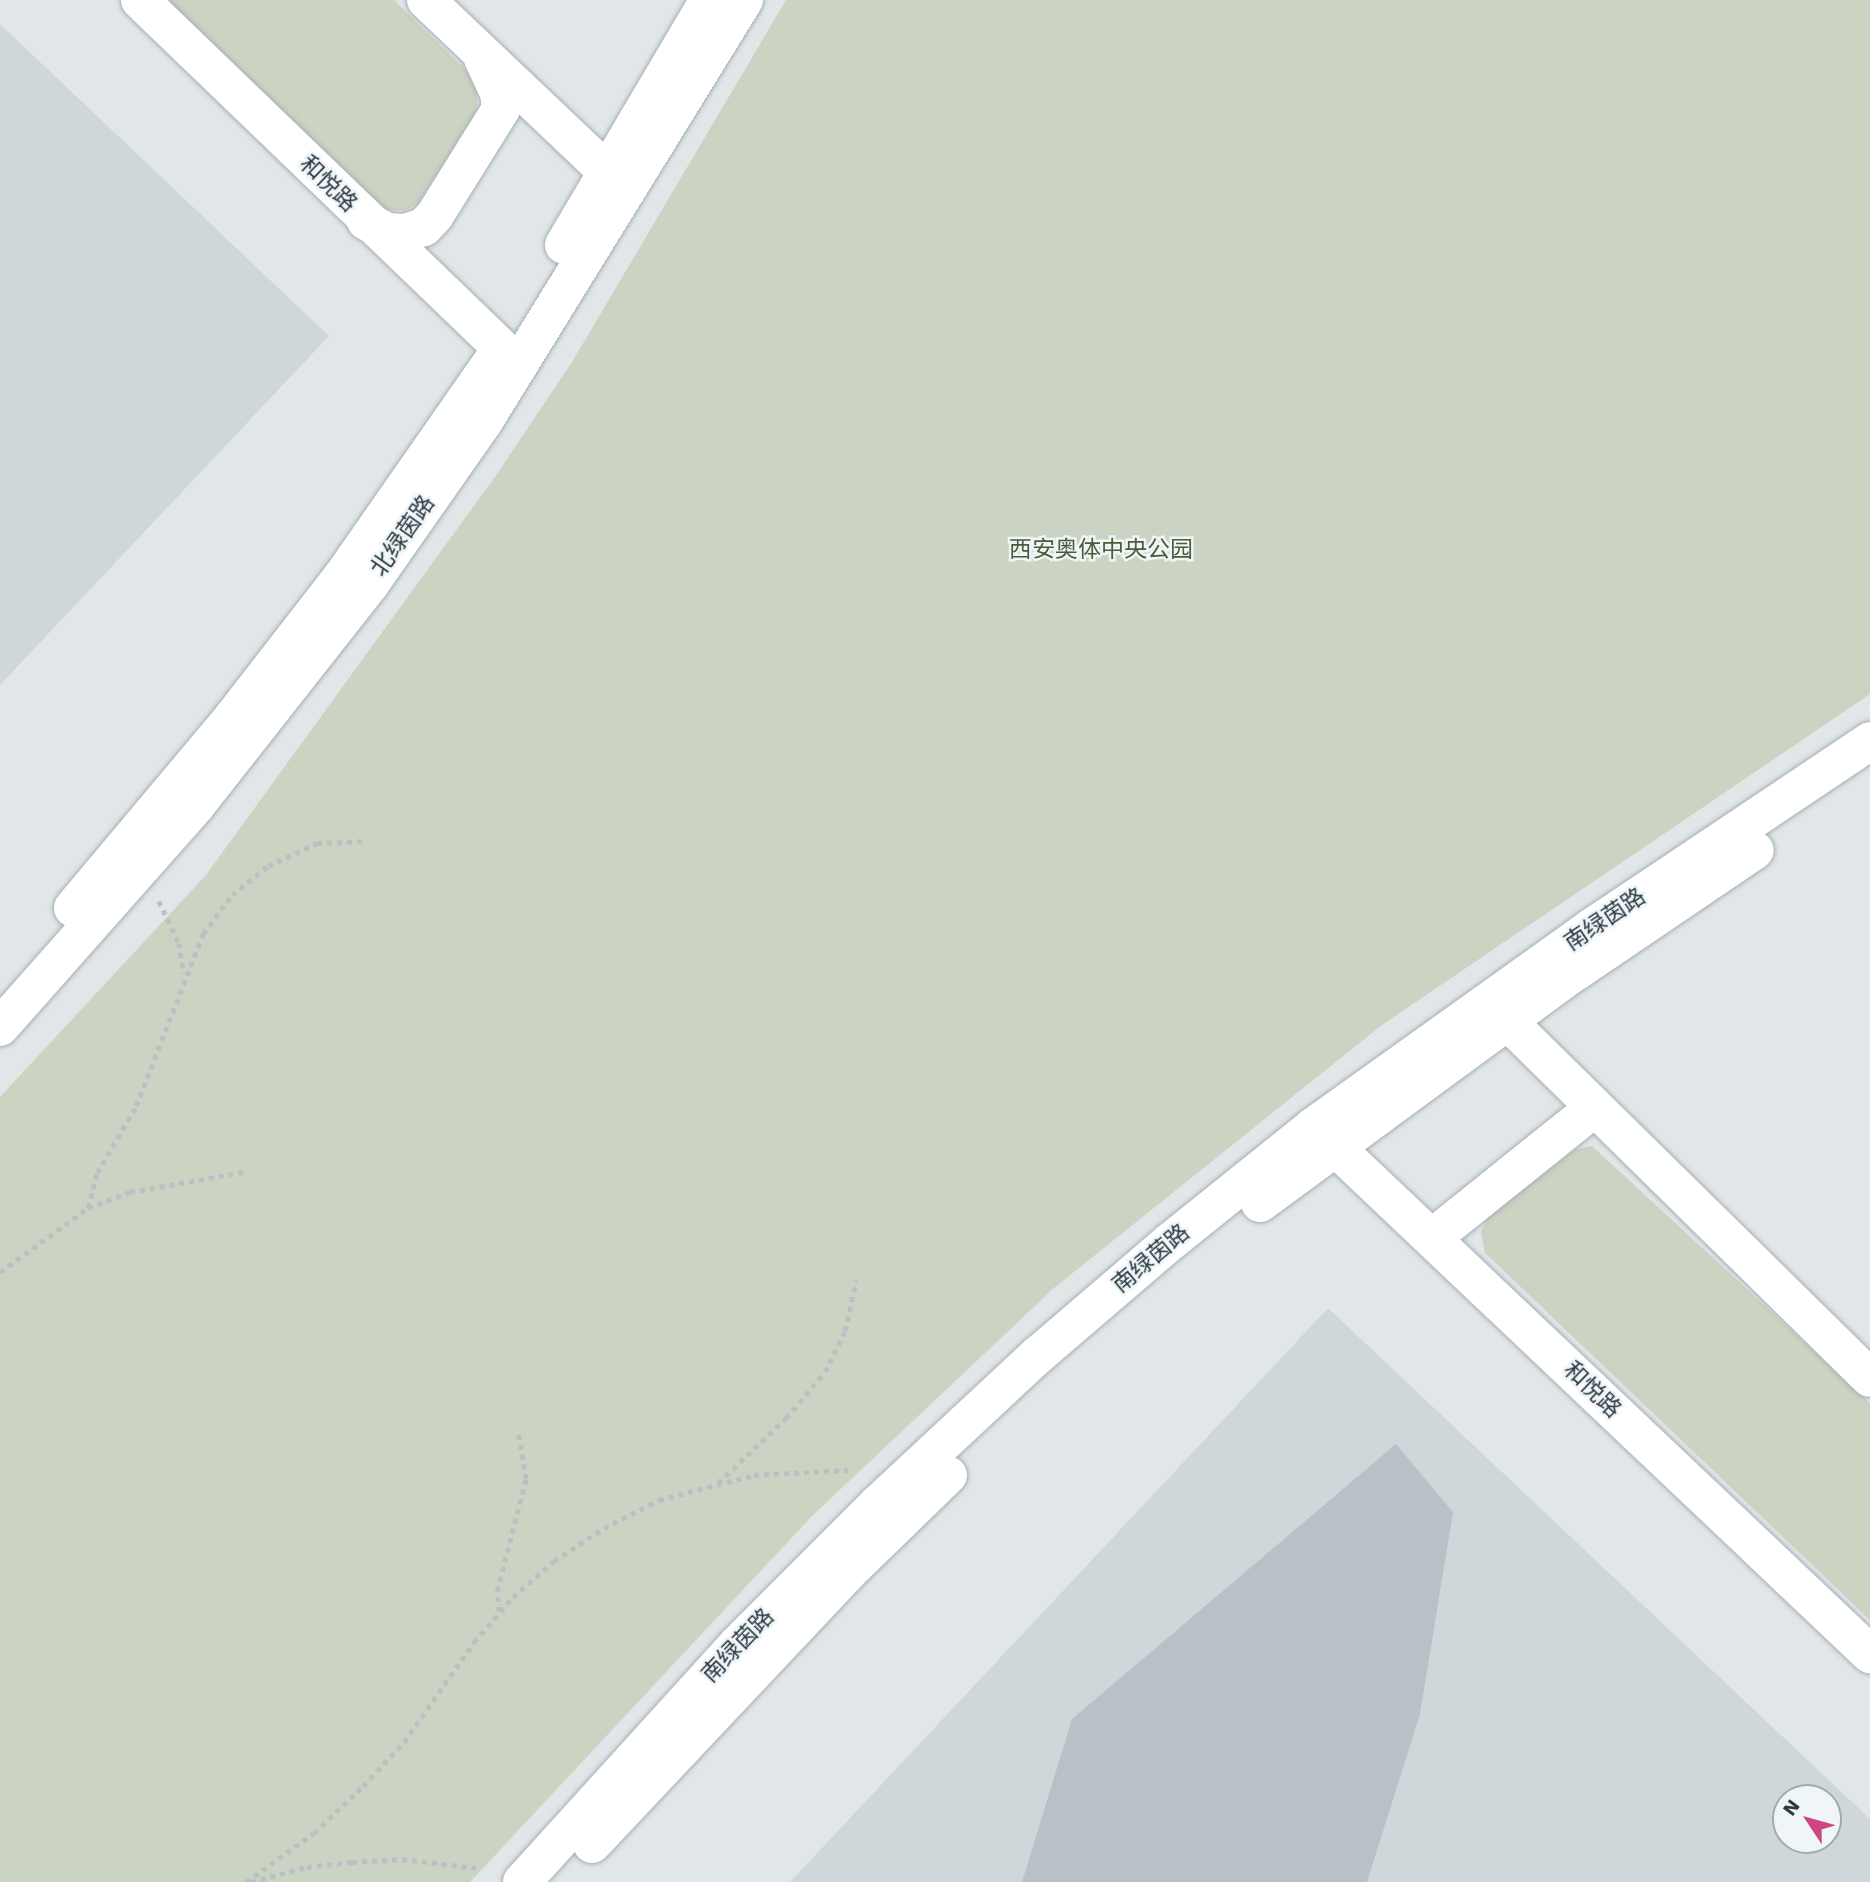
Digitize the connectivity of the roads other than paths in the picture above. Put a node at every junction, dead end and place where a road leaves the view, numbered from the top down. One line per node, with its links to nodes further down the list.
1 (140, 0): 7 (street, 和悦路)
2 (426, 0): 5 (street)
3 (709, 0): 6 (street, 北绿茵路)
4 (744, 0): 6 (street, 北绿茵路)
5 (475, 47): 6 (street); 7 (street)
6 (617, 183): 8 (street, 北绿茵路)
7 (366, 222): 8 (street, 和悦路)
8 (510, 357): 11 (street, 北绿茵路); 13 (street, 北绿茵路)
9 (1870, 741): 12 (street, 南绿茵路)
10 (1870, 772): 12 (street, 南绿茵路)
11 (0, 989)
12 (1497, 1012): 14 (street); 15 (street, 南绿茵路)
13 (0, 1027)
14 (1593, 1109): 16 (street); 17 (street)
15 (1324, 1137): 16 (street, 和悦路); 19 (street, 南绿茵路); 20 (street, 南绿茵路)
16 (1432, 1238): 18 (street, 和悦路)
17 (1870, 1378)
18 (1870, 1654)
19 (522, 1882)
20 (557, 1882)

